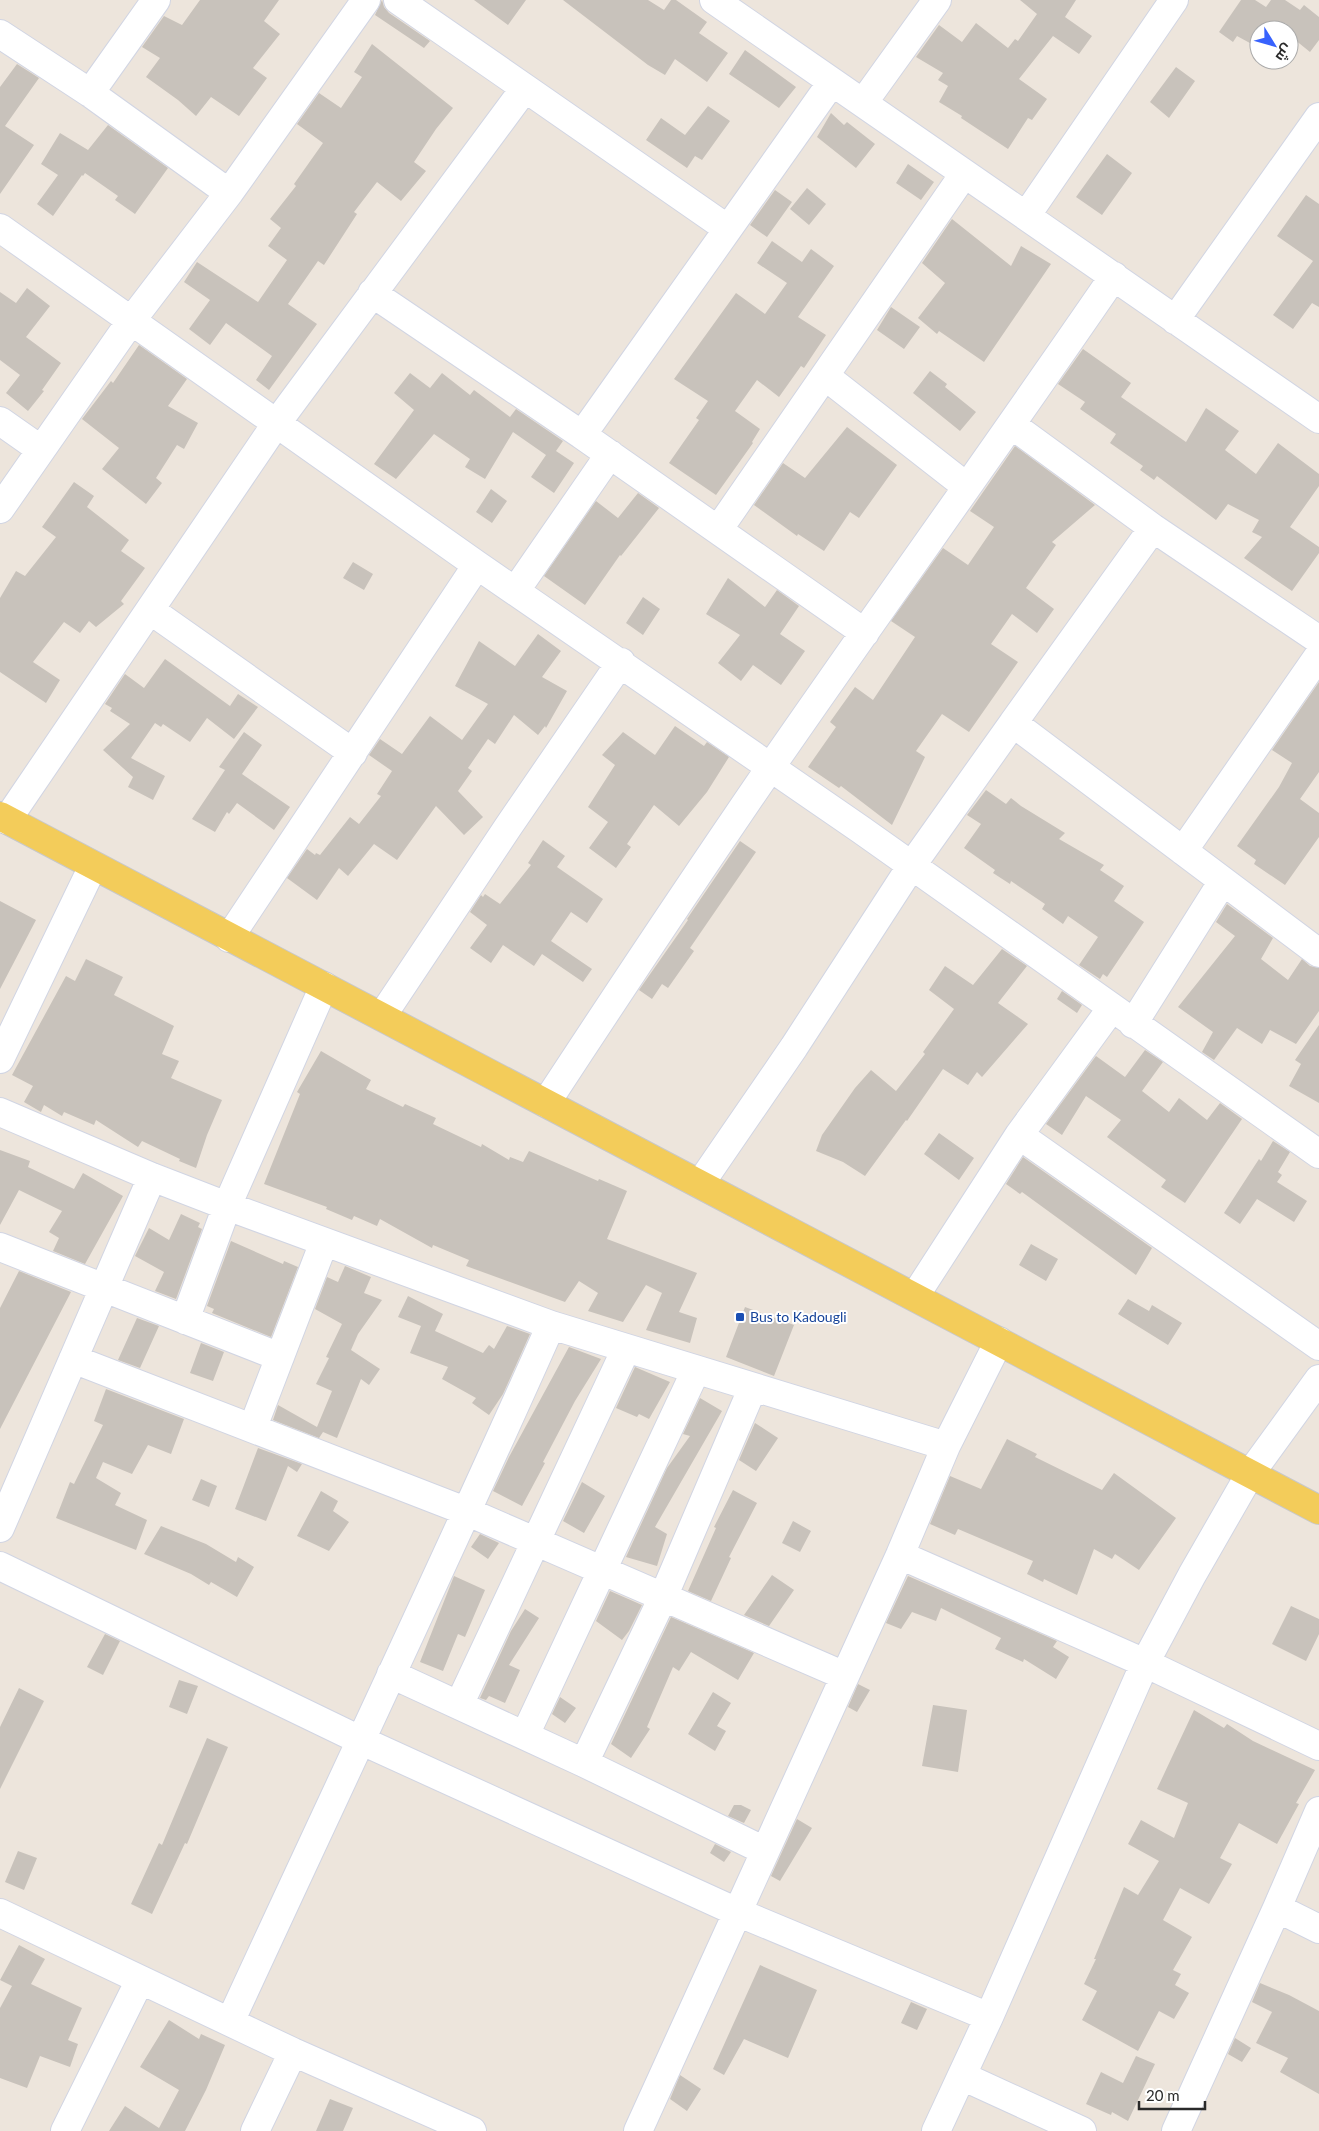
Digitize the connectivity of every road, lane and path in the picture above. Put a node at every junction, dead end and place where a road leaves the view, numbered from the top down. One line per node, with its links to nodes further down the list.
1 (156, 0): 10 (street)
2 (366, 0): 14 (street)
3 (398, 0): 9 (street)
4 (714, 0): 8 (street)
5 (937, 0): 11 (street)
6 (1174, 0): 15 (street)
7 (0, 34): 10 (street)
8 (832, 82): 11 (street); 17 (street)
9 (525, 88): 17 (street); 19 (street)
10 (90, 93): 14 (street)
11 (862, 103): 13 (street)
12 (1319, 117): 20 (street)
13 (964, 174): 15 (street); 22 (street)
14 (229, 193): 21 (street)
15 (1026, 216): 18 (street)
16 (0, 228): 21 (street)
17 (728, 229): 27 (street)
18 (1114, 276): 20 (street); 26 (street)
19 (372, 293): 25 (street); 27 (street)
20 (1175, 320): 23 (street)
21 (132, 321): 25 (street); 28 (street)
22 (825, 376): 30 (street); 33 (street)
23 (1319, 420)
24 (0, 421): 28 (street)
25 (276, 424): 34 (street); 36 (street)
26 (1012, 426): 30 (street); 32 (street)
27 (582, 434): 29 (street)
28 (40, 449): 31 (street)
29 (610, 454): 33 (street); 35 (street)
30 (967, 487): 37 (street)
31 (0, 509)
32 (1154, 528): 38 (street); 41 (street)
33 (718, 530): 37 (street)
34 (478, 565): 35 (street); 42 (street)
35 (516, 590): 40 (street)
36 (150, 610): 42 (street); 44 (street)
37 (865, 633): 43 (street)
38 (1319, 640)
39 (1319, 655): 45 (street)
40 (621, 662): 43 (street); 52 (street)
41 (1013, 723): 45 (street); 46 (street)
42 (353, 753): 49 (street)
43 (771, 767): 46 (street); 55 (street)
44 (3, 818): 47 (main road)
45 (1183, 851): 48 (street)
46 (912, 865): 53 (street); 60 (street)
47 (93, 866): 49 (main road); 54 (street)
48 (1223, 881): 50 (street); 53 (street)
49 (229, 938): 51 (main road)
50 (1318, 952)
51 (324, 986): 52 (main road); 61 (street)
52 (382, 1016): 55 (main road)
53 (1122, 1017): 57 (street); 58 (street)
54 (0, 1059)
55 (546, 1103): 60 (main road)
56 (0, 1112): 59 (street)
57 (1019, 1135): 65 (street); 69 (street)
58 (1319, 1154)
59 (152, 1177): 61 (street); 64 (street)
60 (700, 1184): 65 (main road)
61 (227, 1206): 62 (street); 66 (street)
62 (324, 1242): 67 (street); 71 (street)
63 (0, 1247): 64 (street)
64 (104, 1288): 66 (street); 72 (street)
65 (915, 1296): 68 (main road)
66 (184, 1320): 71 (street)
67 (551, 1325): 70 (street); 80 (street)
68 (999, 1341): 77 (street); 78 (main road)
69 (1319, 1346)
70 (626, 1349): 73 (street); 82 (street)
71 (280, 1357): 76 (street)
72 (73, 1359): 76 (street); 81 (street)
73 (696, 1370): 75 (street); 85 (street)
74 (1319, 1379): 78 (street)
75 (753, 1387): 77 (street); 86 (street)
76 (253, 1427): 80 (street)
77 (946, 1446): 83 (street)
78 (1250, 1474): 79 (main road); 87 (street)
79 (1319, 1510)
80 (468, 1512): 82 (street); 88 (street)
81 (0, 1528)
82 (536, 1540): 85 (street); 90 (street)
83 (900, 1555): 87 (street); 89 (street)
84 (0, 1566): 92 (street)
85 (603, 1569): 86 (street); 91 (street)
86 (664, 1595): 89 (street); 94 (street)
87 (1145, 1663): 93 (street); 102 (street)
88 (392, 1674): 90 (street); 92 (street)
89 (845, 1676): 96 (street)
90 (459, 1705): 91 (street)
91 (525, 1735): 94 (street)
92 (360, 1740): 98 (street); 103 (street)
93 (1319, 1746)
94 (584, 1763): 96 (street)
95 (1319, 1811): 97 (street)
96 (765, 1851): 98 (street)
97 (1276, 1908): 100 (street); 112 (street)
98 (737, 1912): 102 (street); 109 (street)
99 (0, 1913): 101 (street)
100 (1319, 1929)
101 (140, 1980): 103 (street); 107 (street)
102 (989, 2017): 105 (street)
103 (230, 2022): 104 (street)
104 (293, 2052): 106 (street); 108 (street)
105 (962, 2076): 110 (street); 111 (street)
106 (464, 2129)
107 (65, 2131)
108 (256, 2131)
109 (638, 2131)
110 (936, 2131)
111 (1082, 2131)
112 (1176, 2131)

